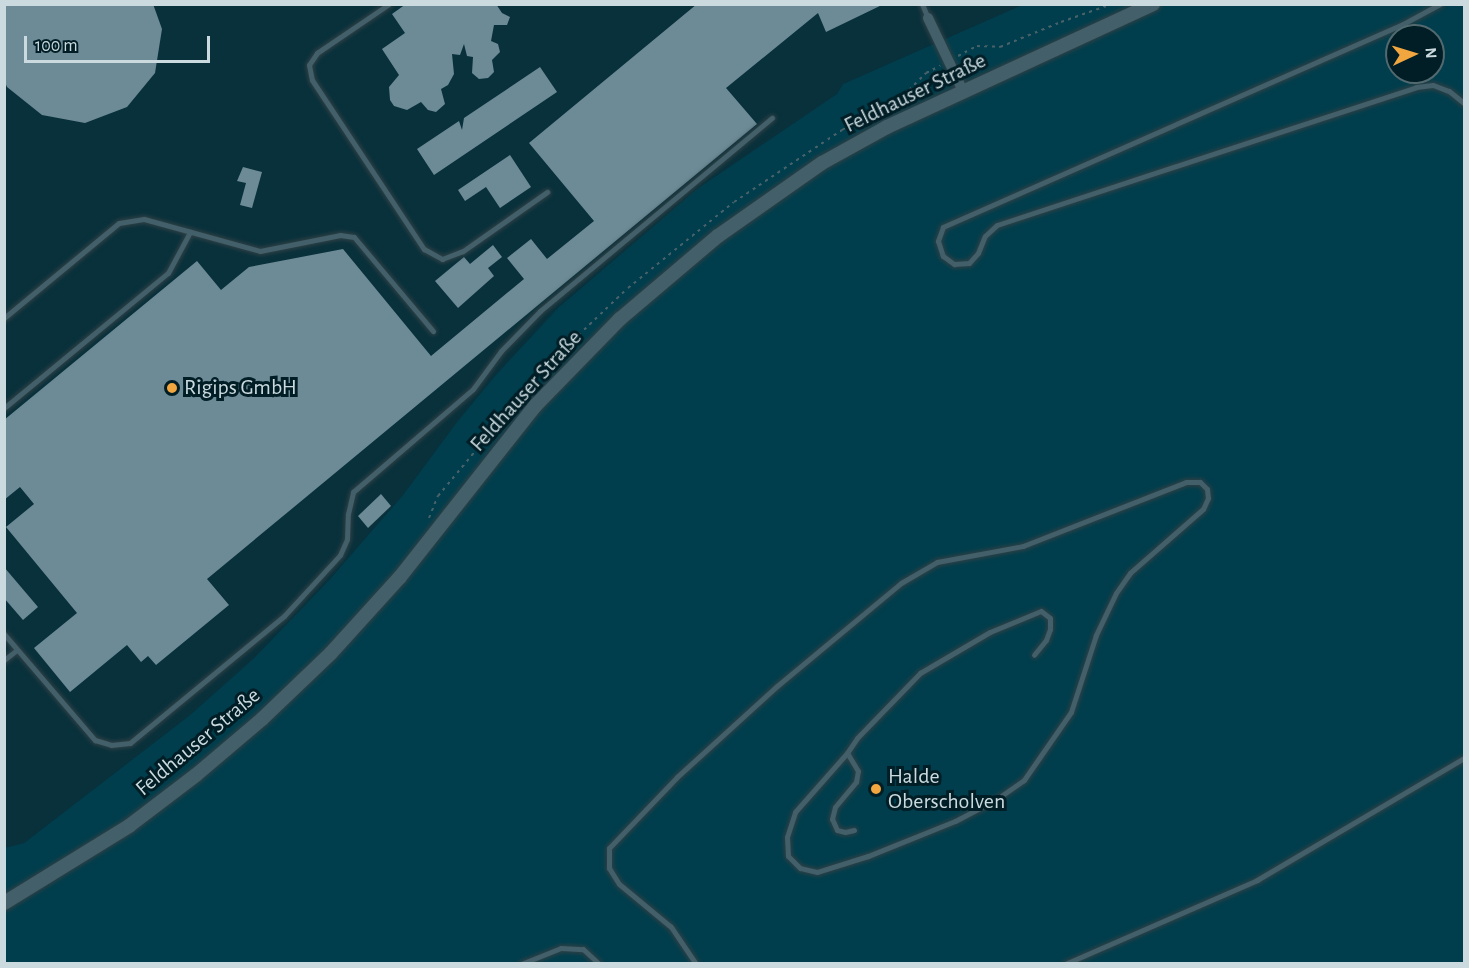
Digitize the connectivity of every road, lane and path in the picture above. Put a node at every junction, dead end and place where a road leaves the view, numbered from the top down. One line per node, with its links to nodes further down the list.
1 (389, 4): 11 (lane)
2 (922, 4): 6 (lane)
3 (1112, 4): 7 (path)
4 (1153, 4): 8 (street, Feldhauser Straße)
5 (1440, 4): 9 (lane)
6 (928, 18): 8 (street)
7 (1060, 22)
8 (963, 91): 23 (street, Feldhauser Straße)
9 (1464, 103)
10 (772, 118): 17 (lane)
11 (547, 192)
12 (190, 232): 13 (lane); 14 (lane); 15 (lane)
13 (4, 318)
14 (433, 331)
15 (4, 408)
16 (4, 634): 17 (lane)
17 (17, 650): 19 (lane)
18 (1034, 655): 20 (lane)
19 (4, 660)
20 (847, 753): 22 (lane); 26 (lane)
21 (1464, 758): 27 (lane)
22 (854, 830)
23 (4, 903)
24 (521, 963): 25 (lane)
25 (599, 963)
26 (696, 963)
27 (1065, 963)

